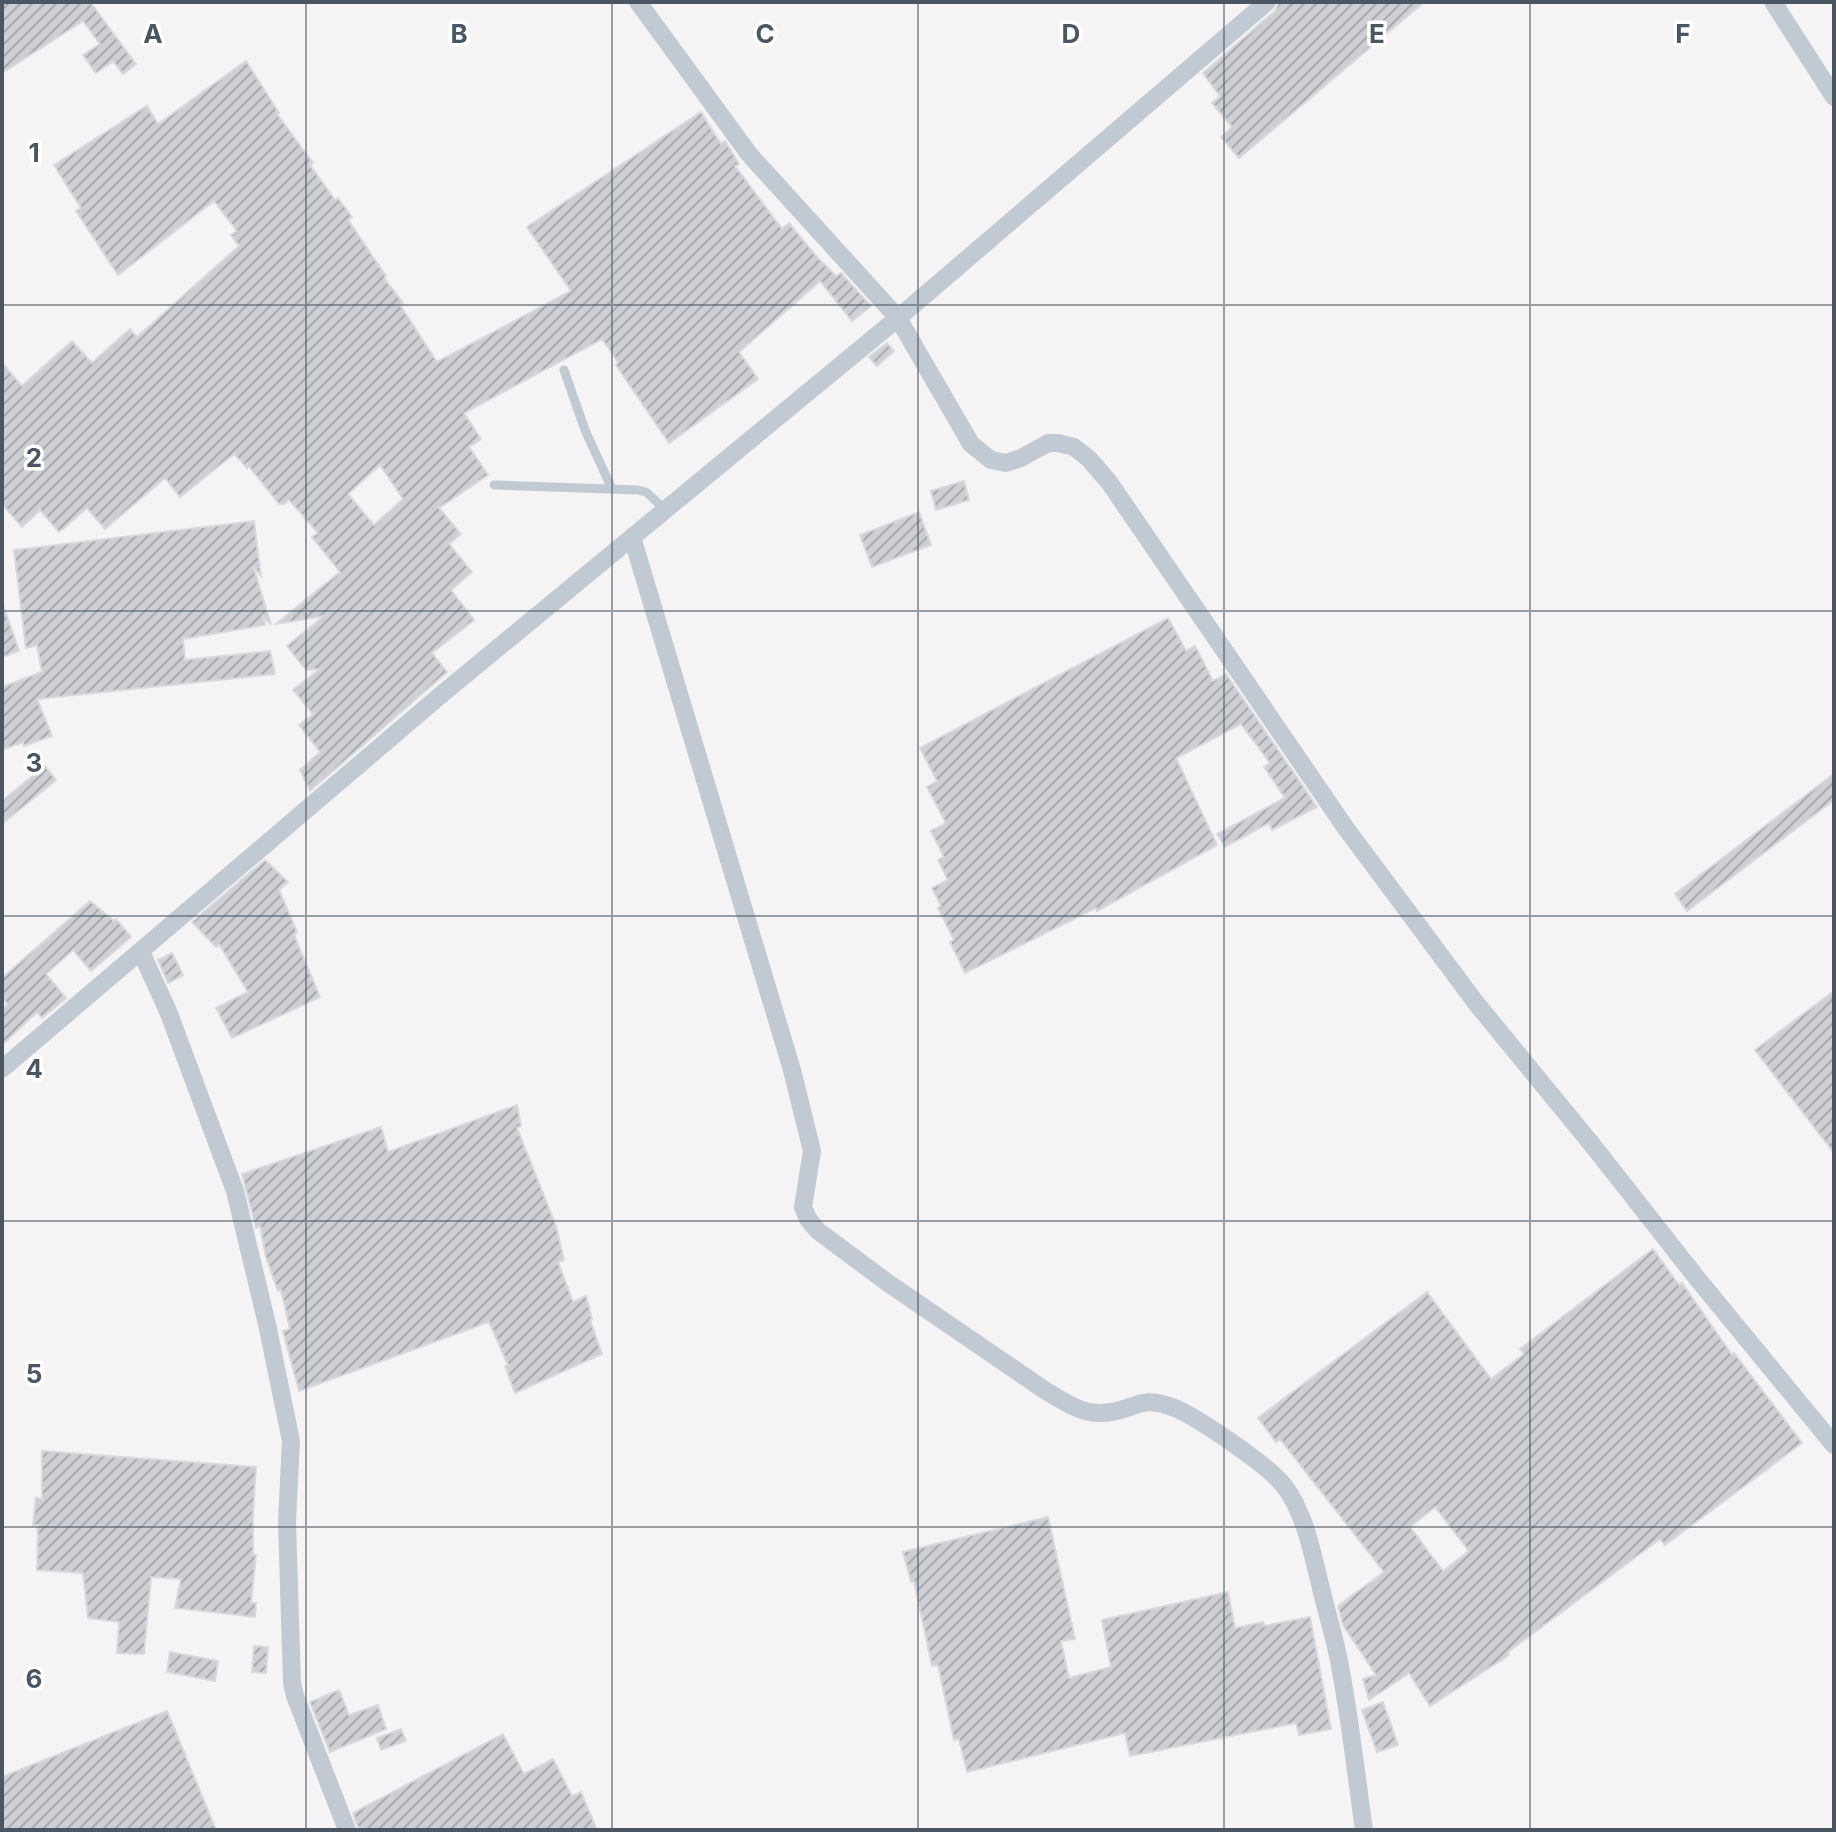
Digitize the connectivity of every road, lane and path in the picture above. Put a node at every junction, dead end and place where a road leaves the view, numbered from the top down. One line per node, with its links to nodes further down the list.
1 (638, 2): 5 (street)
2 (1267, 2): 5 (street)
3 (1773, 2): 4 (street)
4 (1834, 97)
5 (898, 318): 9 (street); 13 (street)
6 (564, 370): 8 (lane)
7 (494, 485): 8 (lane)
8 (612, 489): 9 (lane)
9 (666, 510): 10 (street)
10 (632, 537): 11 (street); 15 (street)
11 (141, 952): 12 (street); 14 (street)
12 (2, 1069)
13 (1834, 1445)
14 (347, 1830)
15 (1364, 1830)

